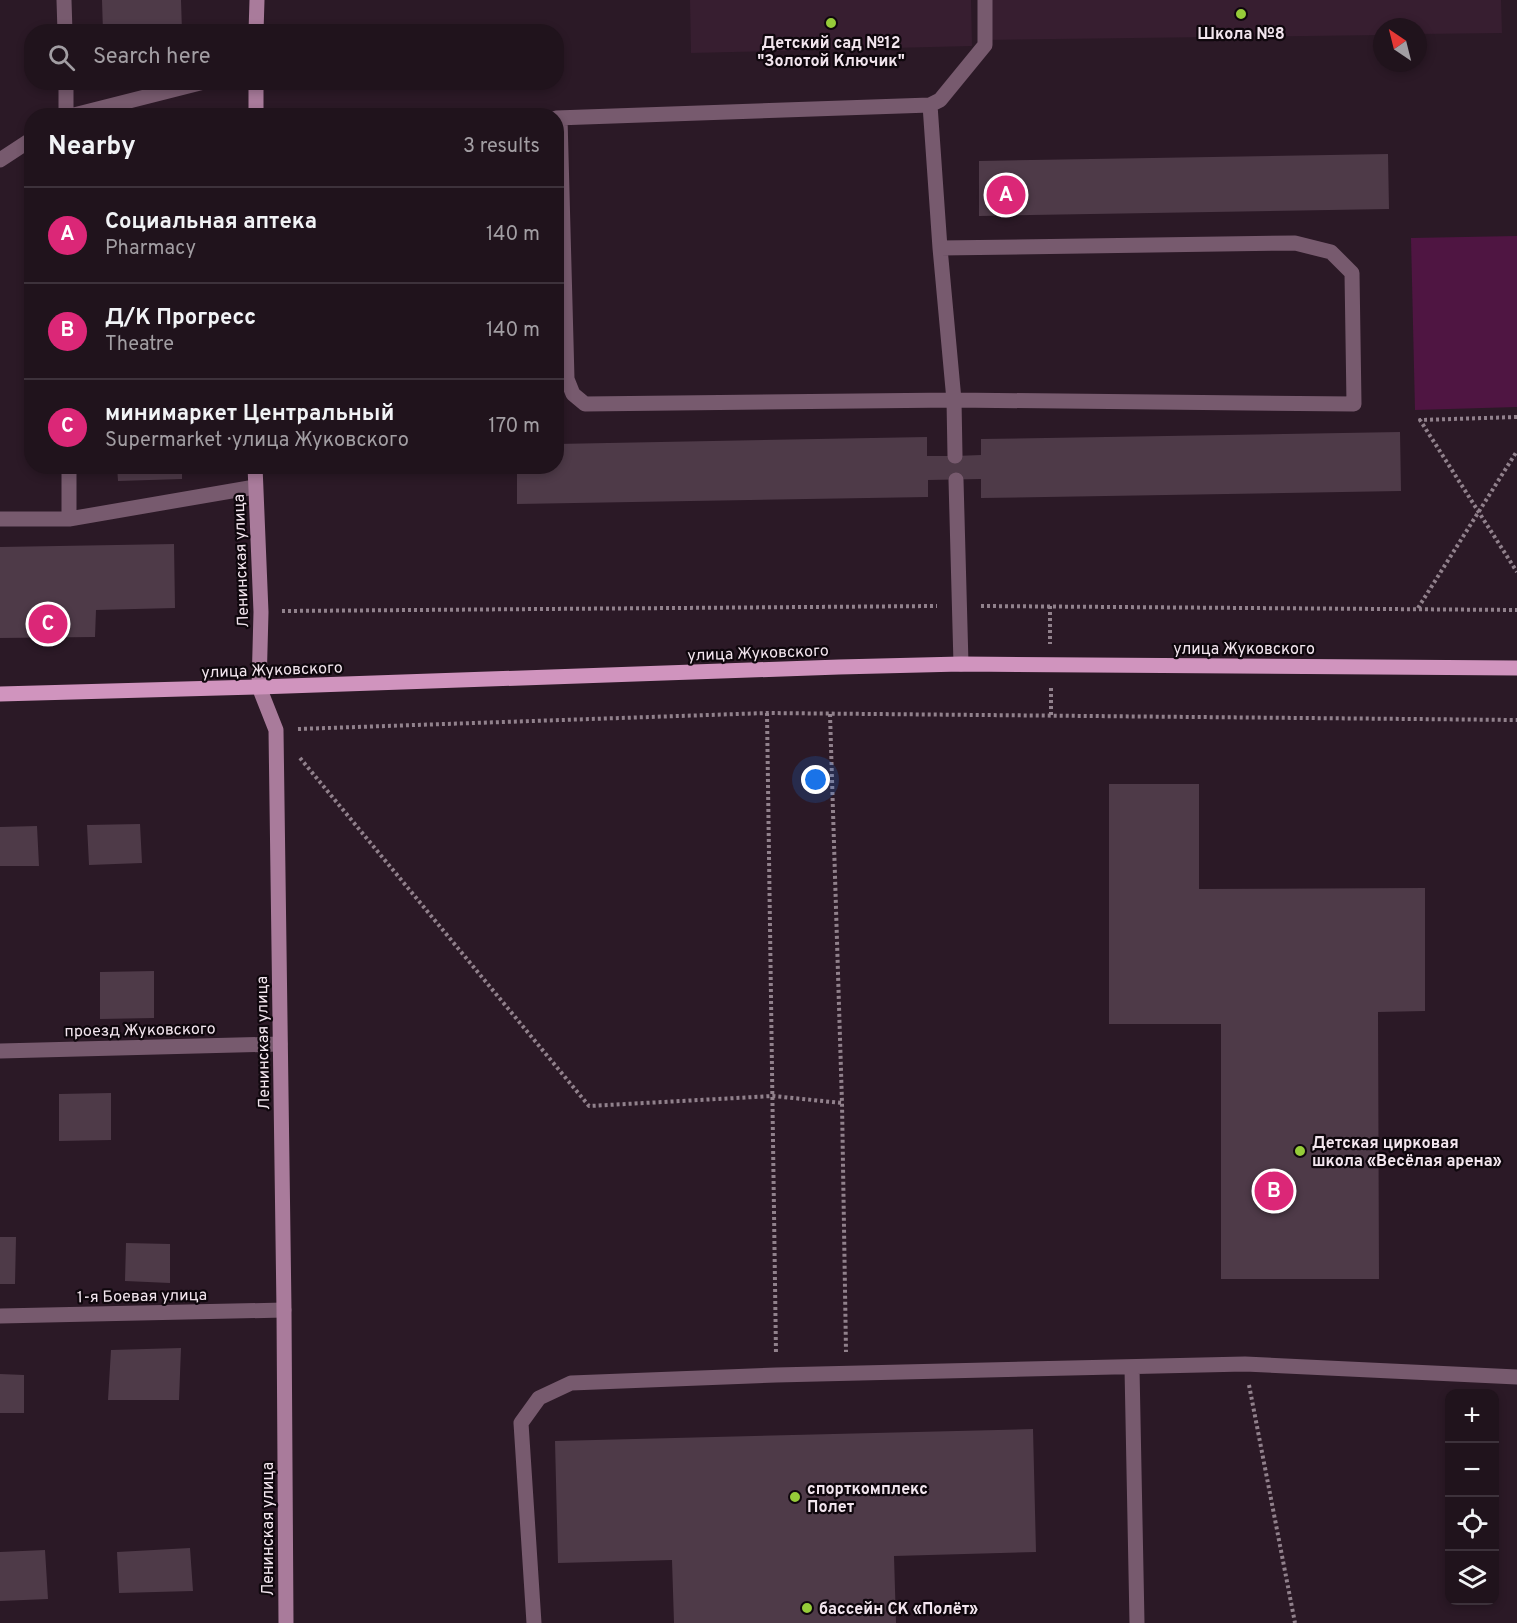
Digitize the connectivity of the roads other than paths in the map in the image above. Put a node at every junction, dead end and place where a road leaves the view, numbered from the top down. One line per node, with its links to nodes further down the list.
1 (64, 0): 4 (street)
2 (257, 0): 5 (street)
3 (986, 0): 9 (street)
4 (65, 24)
5 (256, 24)
6 (66, 90): 10 (street)
7 (172, 90): 11 (street)
8 (256, 90): 12 (street)
9 (930, 105): 13 (street); 16 (street)
10 (68, 108)
11 (100, 108)
12 (256, 108)
13 (564, 118)
14 (24, 144): 15 (street)
15 (0, 160)
16 (940, 248): 18 (street); 18 (street)
17 (564, 292): 18 (street)
18 (954, 400): 19 (street)
19 (955, 456)
20 (69, 474): 25 (street)
21 (255, 474): 23 (street, Ленинская улица)
22 (956, 480): 26 (street)
23 (255, 487): 25 (street); 28 (street, Ленинская улица)
24 (0, 519): 25 (street)
25 (69, 519)
26 (961, 664): 27 (main road, улица Жуковского); 28 (main road, улица Жуковского)
27 (1517, 668)
28 (259, 687): 29 (main road, улица Жуковского); 30 (street, Ленинская улица)
29 (0, 694)
30 (280, 1044): 31 (street, проезд Жуковского); 32 (street, Ленинская улица)
31 (0, 1051)
32 (284, 1310): 33 (street, 1-я Боевая улица); 36 (street, Ленинская улица)
33 (0, 1316)
34 (1132, 1368): 35 (street); 37 (street); 38 (street)
35 (1517, 1377)
36 (286, 1623)
37 (534, 1623)
38 (1137, 1623)

